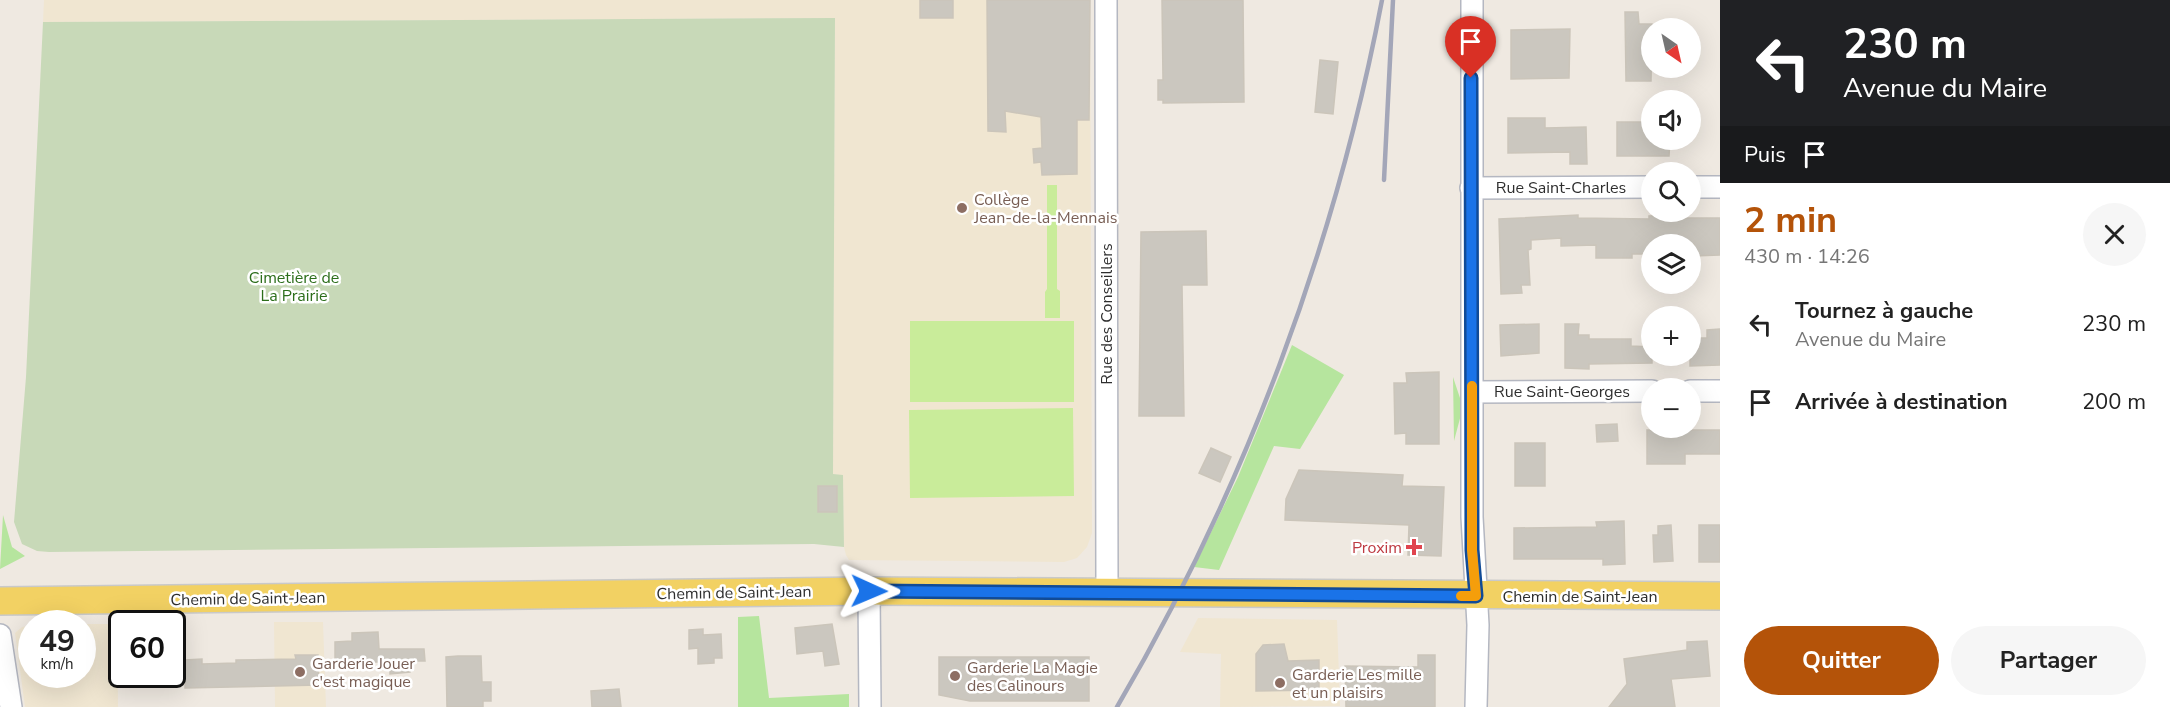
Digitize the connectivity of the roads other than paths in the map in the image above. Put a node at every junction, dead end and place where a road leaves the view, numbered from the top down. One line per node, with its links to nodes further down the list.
1 (1106, 0): 12 (street, Rue des Conseillers)
2 (1472, 0): 6 (street)
3 (1641, 187): 6 (street, Rue Saint-Charles)
4 (1701, 187): 5 (street)
5 (1720, 187)
6 (1471, 188): 10 (street)
7 (1641, 391): 10 (street, Rue Saint-Georges)
8 (1701, 391): 9 (street)
9 (1720, 391)
10 (1472, 392): 13 (street)
11 (869, 591): 12 (main road, Chemin de Saint-Jean); 15 (main road, Chemin de Saint-Jean); 18 (street)
12 (1107, 593): 13 (main road, Chemin de Saint-Jean)
13 (1476, 596): 14 (main road, Chemin de Saint-Jean); 19 (street)
14 (1720, 596)
15 (0, 601)
16 (0, 635): 17 (street)
17 (11, 707)
18 (870, 707)
19 (1476, 707)

